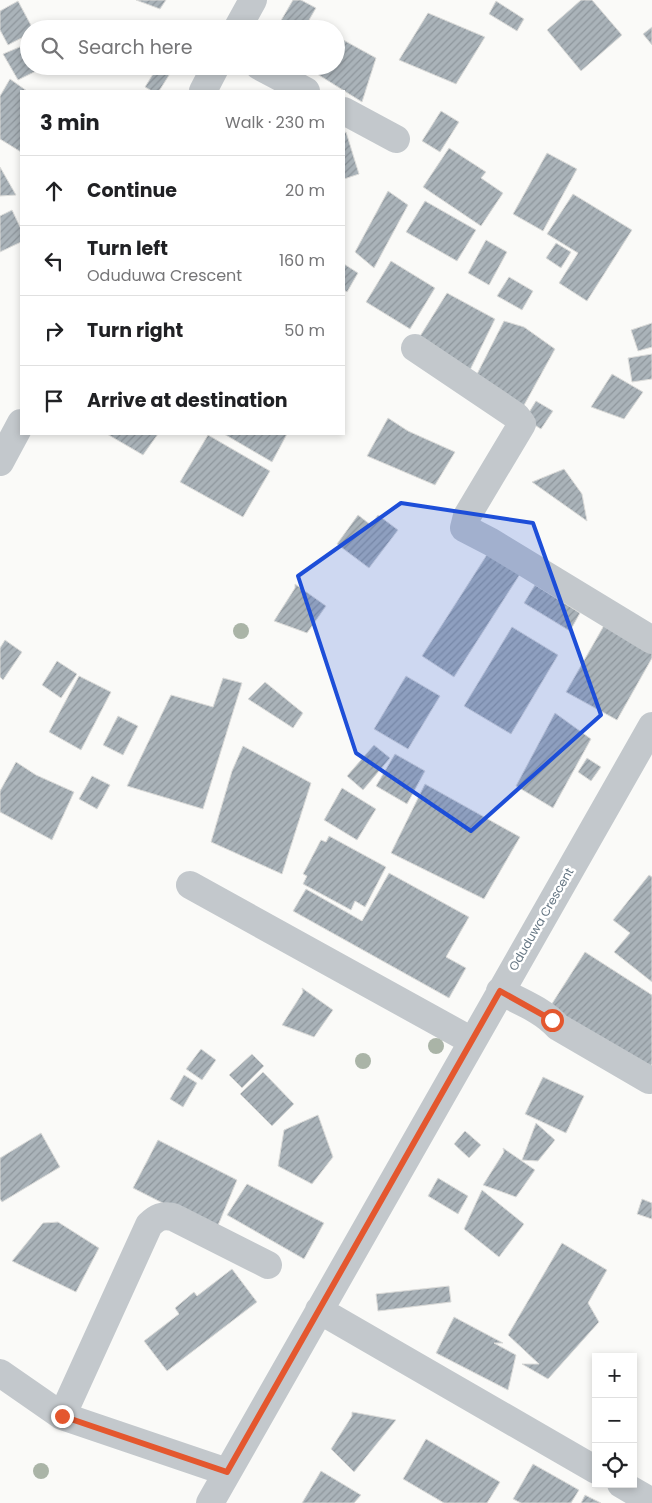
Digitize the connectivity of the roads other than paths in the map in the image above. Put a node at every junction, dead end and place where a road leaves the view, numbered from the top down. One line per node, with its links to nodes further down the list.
1 (253, 0): 2 (street)
2 (242, 20)
3 (211, 75): 5 (street)
4 (276, 75): 6 (street)
5 (204, 90)
6 (304, 90)
7 (345, 112): 8 (street)
8 (396, 139)
9 (415, 348): 12 (street)
10 (14, 421): 11 (street)
11 (0, 462)
12 (652, 640)
13 (652, 726): 15 (street, Oduduwa Crescent)
14 (190, 885): 16 (street)
15 (500, 991): 16 (street, Oduduwa Crescent); 17 (street)
16 (472, 1041): 19 (street, Oduduwa Crescent)
17 (649, 1080)
18 (268, 1265): 21 (street)
19 (319, 1310): 22 (street); 23 (street, Oduduwa Crescent)
20 (0, 1373): 21 (street)
21 (62, 1416): 23 (street)
22 (592, 1468)
23 (227, 1472): 26 (street, Oduduwa Crescent)
24 (628, 1488): 25 (street)
25 (652, 1502)
26 (210, 1503)

